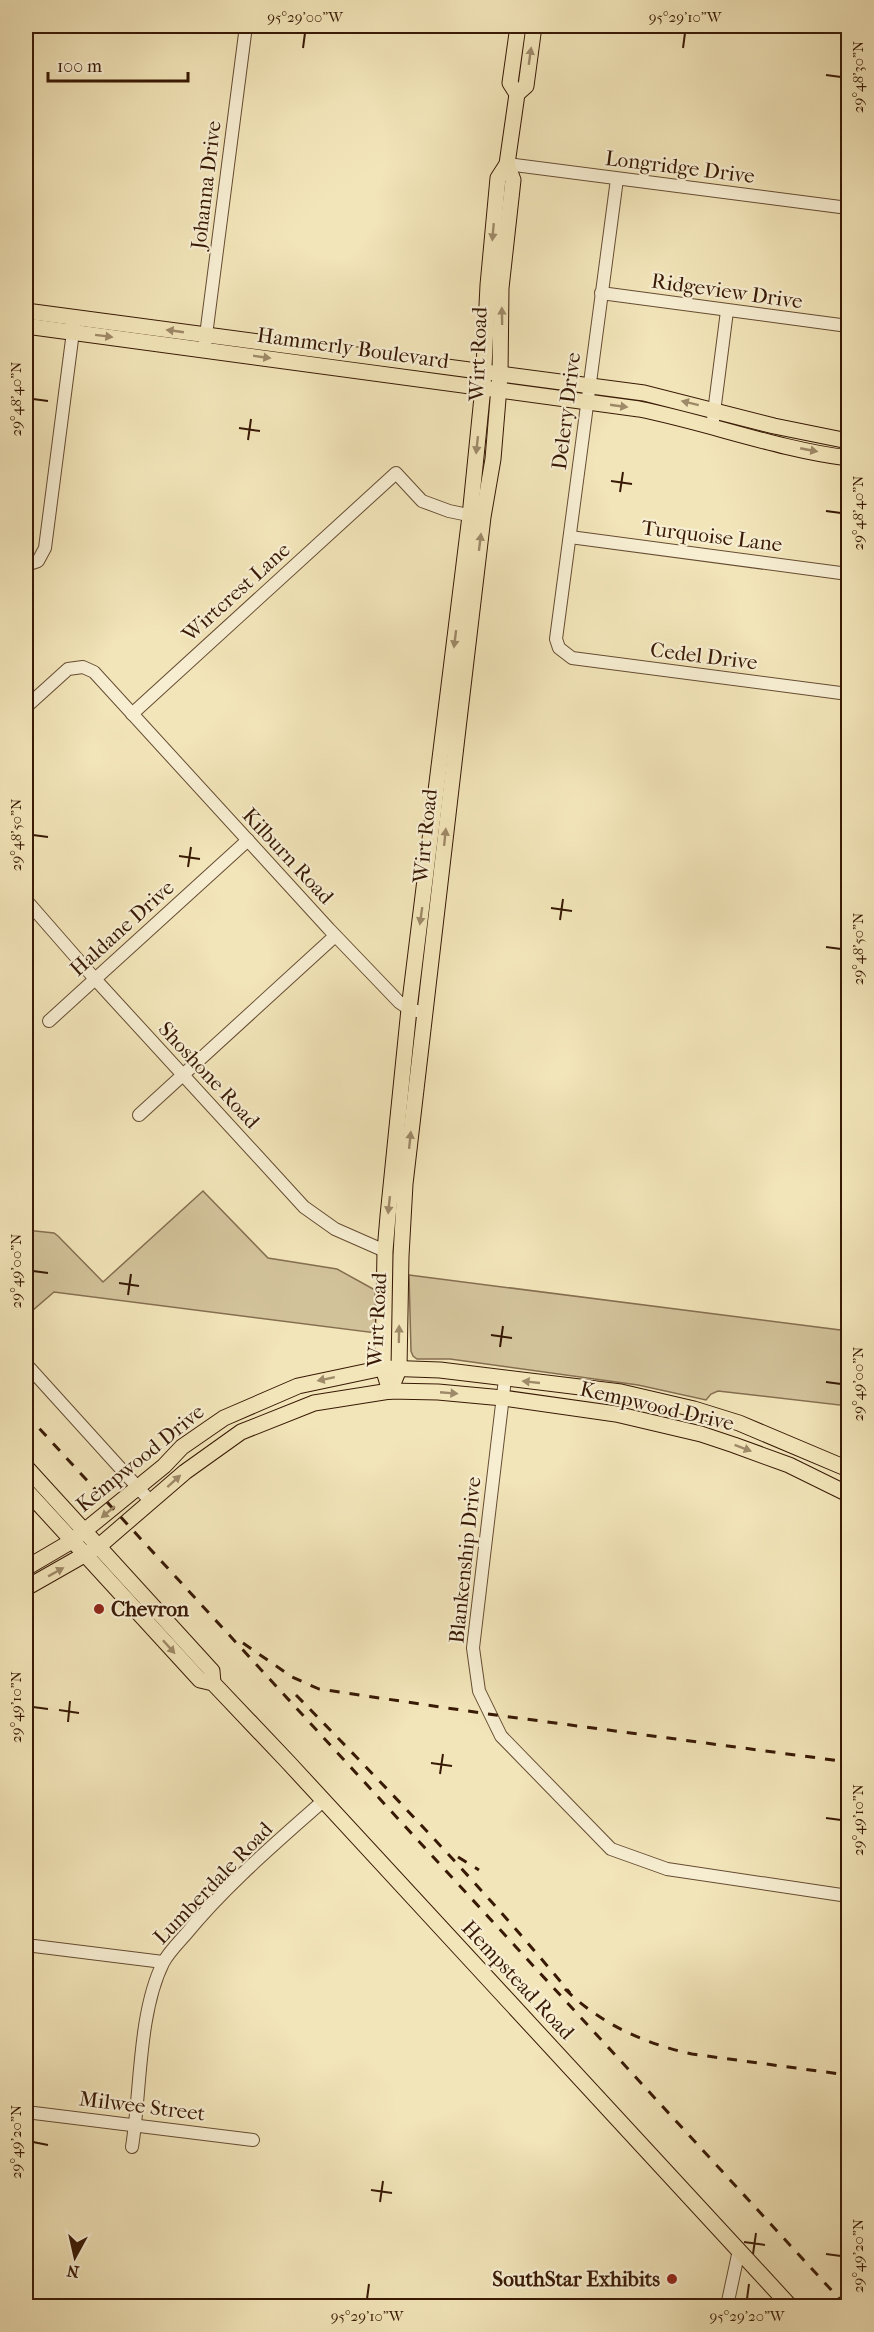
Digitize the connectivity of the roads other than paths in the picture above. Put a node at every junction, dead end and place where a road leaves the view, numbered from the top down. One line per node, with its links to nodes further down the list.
1 (246, 26): 14 (street, Johanna Drive)
2 (518, 26): 4 (main road, Wirt Road)
3 (534, 26): 4 (main road, Wirt Road, one-way to 3)
4 (517, 94): 5 (main road, Wirt Road)
5 (507, 164): 6 (street, Longridge Drive); 15 (main road, Wirt Road)
6 (617, 179): 7 (street, Longridge Drive); 8 (street, Delery Drive)
7 (849, 207)
8 (601, 293): 10 (street, Ridgeview Drive); 16 (street, Delery Drive)
9 (26, 311): 11 (main road, Hammerly Boulevard)
10 (727, 311): 13 (street, Ridgeview Drive); 18 (street)
11 (74, 325): 12 (main road, Hammerly Boulevard); 14 (main road, Hammerly Boulevard); 24 (street)
12 (26, 326)
13 (849, 326)
14 (205, 342): 15 (main road, Hammerly Boulevard)
15 (491, 381): 16 (main road, Hammerly Boulevard); 17 (main road, Hammerly Boulevard); 22 (main road, Wirt Road)
16 (590, 386): 17 (street, Delery Drive); 18 (main road, Hammerly Boulevard, one-way to 16)
17 (587, 402): 19 (main road, Hammerly Boulevard, one-way to 19); 23 (street, Delery Drive)
18 (715, 410): 19 (street); 20 (main road, Hammerly Boulevard)
19 (711, 426): 21 (main road, Hammerly Boulevard, one-way to 21)
20 (849, 441)
21 (849, 458)
22 (476, 517): 29 (street, Wirtcrest Lane); 34 (main road, Wirt Road, one-way to 34); 35 (main road, Wirt Road, one-way to 22)
23 (570, 537): 25 (street, Turquoise Lane); 26 (street, Delery Drive)
24 (32, 563)
25 (849, 574)
26 (559, 648): 27 (street, Cedel Drive)
27 (849, 694)
28 (26, 707): 29 (street)
29 (132, 714): 30 (street, Kilburn Road)
30 (248, 840): 32 (street, Kilburn Road); 33 (street, Haldane Drive)
31 (26, 900): 33 (street, Shoshone Road)
32 (335, 936): 34 (street, Kilburn Road); 37 (street)
33 (95, 979): 36 (street, Haldane Drive); 37 (street, Shoshone Road)
34 (409, 1009): 35 (street); 39 (main road, Wirt Road, one-way to 39)
35 (424, 1012): 42 (main road, Wirt Road, one-way to 35)
36 (49, 1021)
37 (183, 1075): 38 (street); 39 (street, Shoshone Road)
38 (139, 1115)
39 (385, 1251): 41 (main road, Wirt Road)
40 (26, 1364): 50 (street)
41 (383, 1368): 42 (main road, Kempwood Drive); 44 (main road, Wirt Road); 46 (main road, Kempwood Drive, one-way to 46)
42 (399, 1369): 43 (main road, Kempwood Drive); 44 (main road, Wirt Road)
43 (505, 1379): 45 (street, Blankenship Drive); 49 (main road, Kempwood Drive, one-way to 43)
44 (390, 1391): 45 (main road, Kempwood Drive, one-way to 45); 47 (main road, Kempwood Drive)
45 (503, 1398): 52 (main road, Kempwood Drive, one-way to 52); 59 (street, Blankenship Drive)
46 (246, 1408): 47 (main road); 50 (main road, Kempwood Drive)
47 (255, 1426): 53 (main road, Kempwood Drive, one-way to 47)
48 (26, 1467): 54 (main road, Hempstead Road)
49 (849, 1468)
50 (138, 1487): 53 (street); 54 (main road, Kempwood Drive, one-way to 54)
51 (26, 1490): 54 (main road, Hempstead Road)
52 (849, 1494)
53 (151, 1502): 55 (main road, Kempwood Drive)
54 (78, 1536): 55 (main road, Hempstead Road); 56 (main road, Kempwood Drive)
55 (92, 1551): 57 (main road, Kempwood Drive, one-way to 55); 58 (main road, Hempstead Road)
56 (26, 1568)
57 (26, 1588)
58 (323, 1801): 61 (street, Lumberdale Road); 66 (main road, Hempstead Road)
59 (849, 1896)
60 (26, 1945): 61 (street)
61 (163, 1962): 63 (street, Lumberdale Road)
62 (26, 2112): 63 (street, Milwee Street)
63 (136, 2124): 64 (street, Milwee Street); 65 (street, Lumberdale Road)
64 (253, 2140)
65 (132, 2147)
66 (739, 2250): 67 (street); 68 (main road, Hempstead Road)
67 (727, 2307)
68 (790, 2307)

